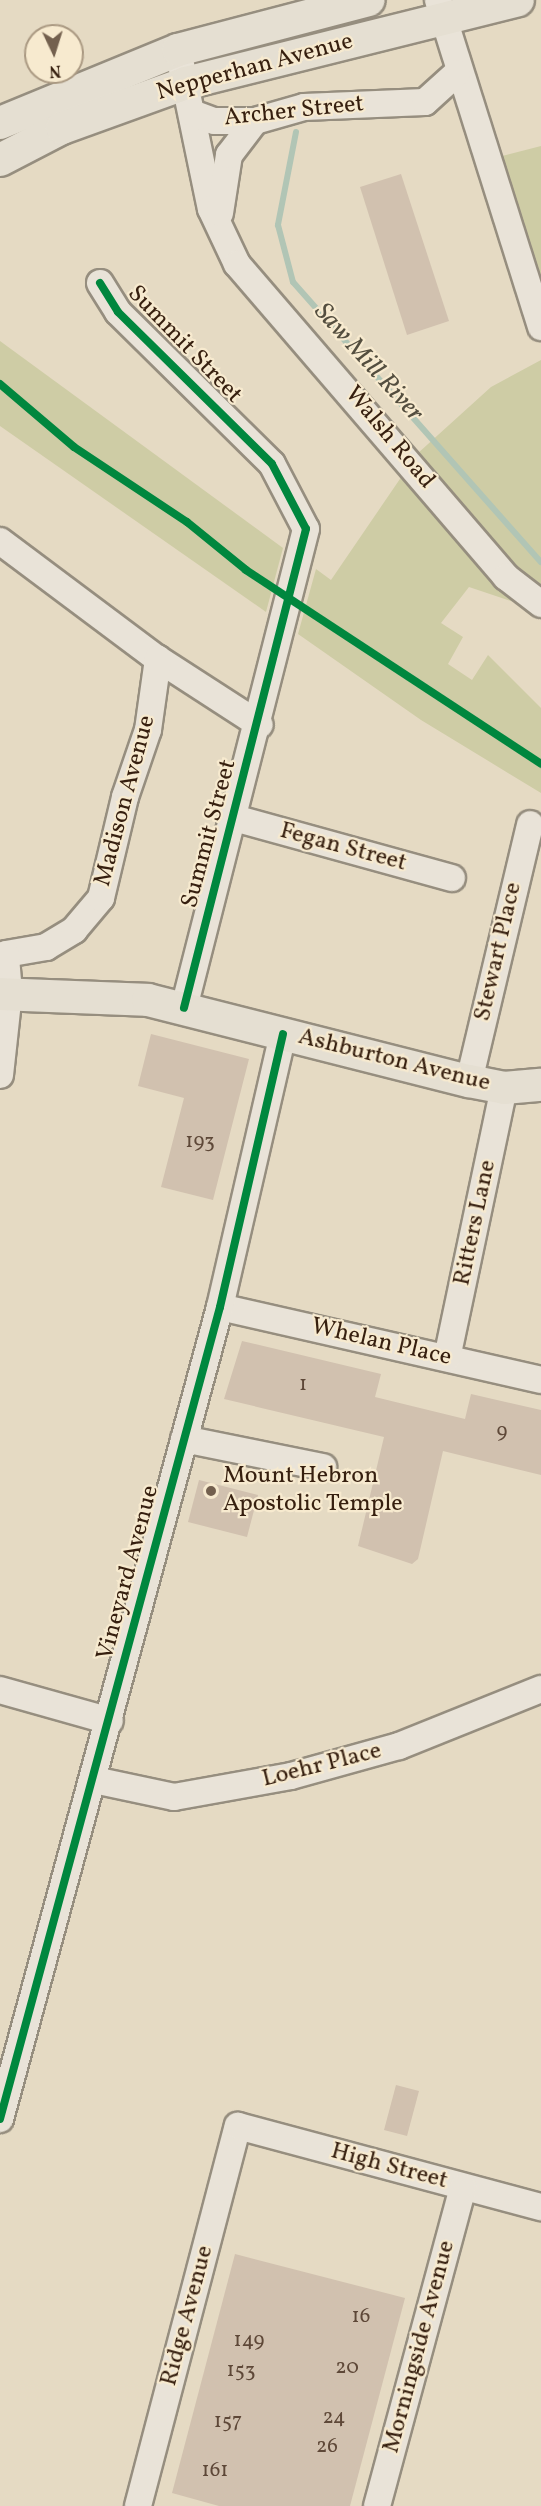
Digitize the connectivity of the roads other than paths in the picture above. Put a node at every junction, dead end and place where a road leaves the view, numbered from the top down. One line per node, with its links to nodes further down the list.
1 (369, 0): 4 (main road, Nepperhan Avenue)
2 (518, 0): 3 (main road, Nepperhan Avenue)
3 (441, 10): 5 (street); 6 (main road, Nepperhan Avenue)
4 (178, 50): 6 (street, Walsh Road); 10 (main road, Nepperhan Avenue)
5 (457, 73): 7 (street); 11 (street)
6 (186, 83): 8 (street, Walsh Road); 12 (main road, Nepperhan Avenue)
7 (425, 102): 9 (street, Archer Street); 11 (street, Archer Street)
8 (192, 113): 9 (street, Archer Street); 13 (street, Walsh Road)
9 (255, 121): 13 (street)
10 (0, 123)
11 (474, 124): 15 (street)
12 (0, 160)
13 (220, 237): 17 (street, Walsh Road)
14 (100, 283): 19 (street, Summit Street)
15 (541, 327)
16 (0, 541): 18 (street)
17 (541, 604)
18 (158, 659): 19 (street); 23 (street, Madison Avenue)
19 (260, 725): 20 (street, Summit Street)
20 (234, 818): 22 (street, Fegan Street); 25 (street, Summit Street)
21 (530, 824): 28 (street, Stewart Place)
22 (452, 878)
23 (3, 952): 24 (street, Madison Avenue)
24 (4, 993): 25 (main road, Ashburton Avenue); 27 (street, Madison Avenue)
25 (184, 1008): 26 (main road, Ashburton Avenue)
26 (283, 1034): 28 (main road, Ashburton Avenue); 31 (street, Vineyard Avenue)
27 (0, 1075)
28 (469, 1081): 30 (main road, Ashburton Avenue)
29 (541, 1085): 30 (main road, Ashburton Avenue)
30 (504, 1088): 32 (street, Ritters Lane)
31 (220, 1307): 32 (street, Whelan Place); 34 (street, Vineyard Avenue)
32 (447, 1358): 33 (street, Whelan Place)
33 (541, 1380)
34 (184, 1439): 35 (street); 38 (street, Vineyard Avenue)
35 (323, 1467)
36 (541, 1689): 39 (street, Loehr Place)
37 (0, 1690): 38 (street)
38 (110, 1721): 39 (street, Vineyard Avenue)
39 (94, 1779): 40 (street, Vineyard Avenue)
40 (0, 2119)
41 (238, 2126): 42 (street, High Street); 44 (street, Ridge Avenue)
42 (463, 2187): 43 (street, High Street); 45 (street, Morningside Avenue)
43 (541, 2207)
44 (138, 2506)
45 (377, 2506)

